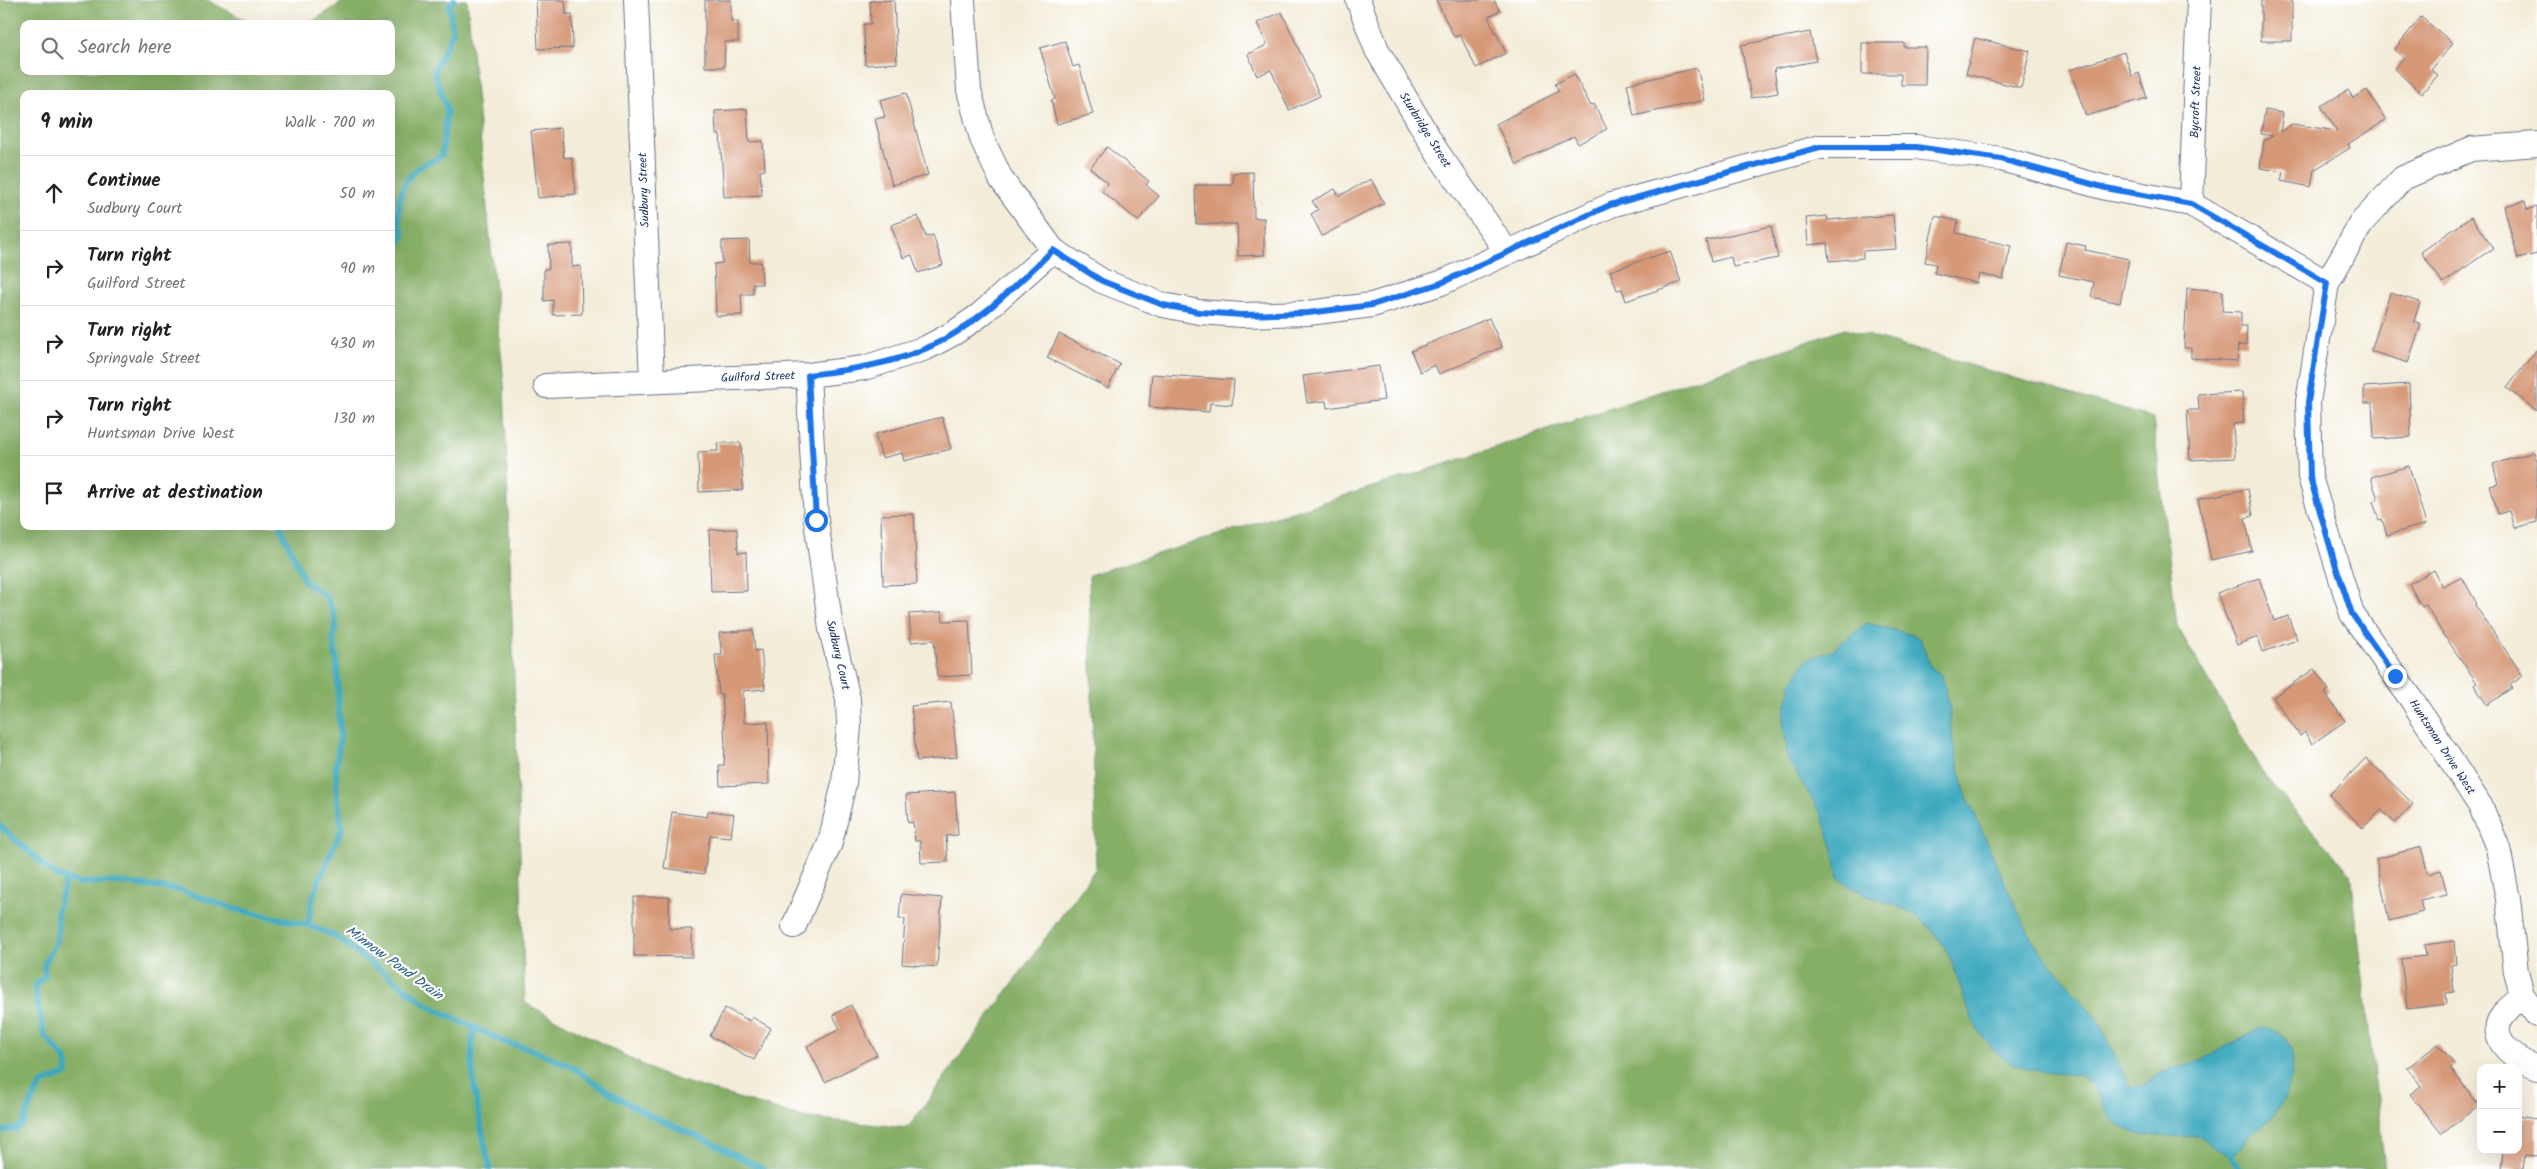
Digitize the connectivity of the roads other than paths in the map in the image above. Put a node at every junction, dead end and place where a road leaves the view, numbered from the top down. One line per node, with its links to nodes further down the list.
1 (636, 0): 11 (street, Sudbury Street)
2 (963, 0): 7 (street)
3 (1358, 0): 8 (street, Sturbridge Street)
4 (2199, 0): 6 (street, Bycroft Street)
5 (2537, 144): 9 (street)
6 (2191, 204): 8 (street); 9 (street)
7 (1053, 250): 8 (street); 10 (street, Guilford Street)
8 (1507, 252)
9 (2327, 283): 14 (street, Huntsman Drive West)
10 (808, 375): 11 (street, Guilford Street); 13 (street, Sudbury Court)
11 (652, 381): 12 (street, Guilford Street)
12 (546, 386)
13 (794, 926)
14 (2522, 995): 15 (street, Huntsman Drive West); 16 (street)
15 (2537, 1015)
16 (2537, 1068)

